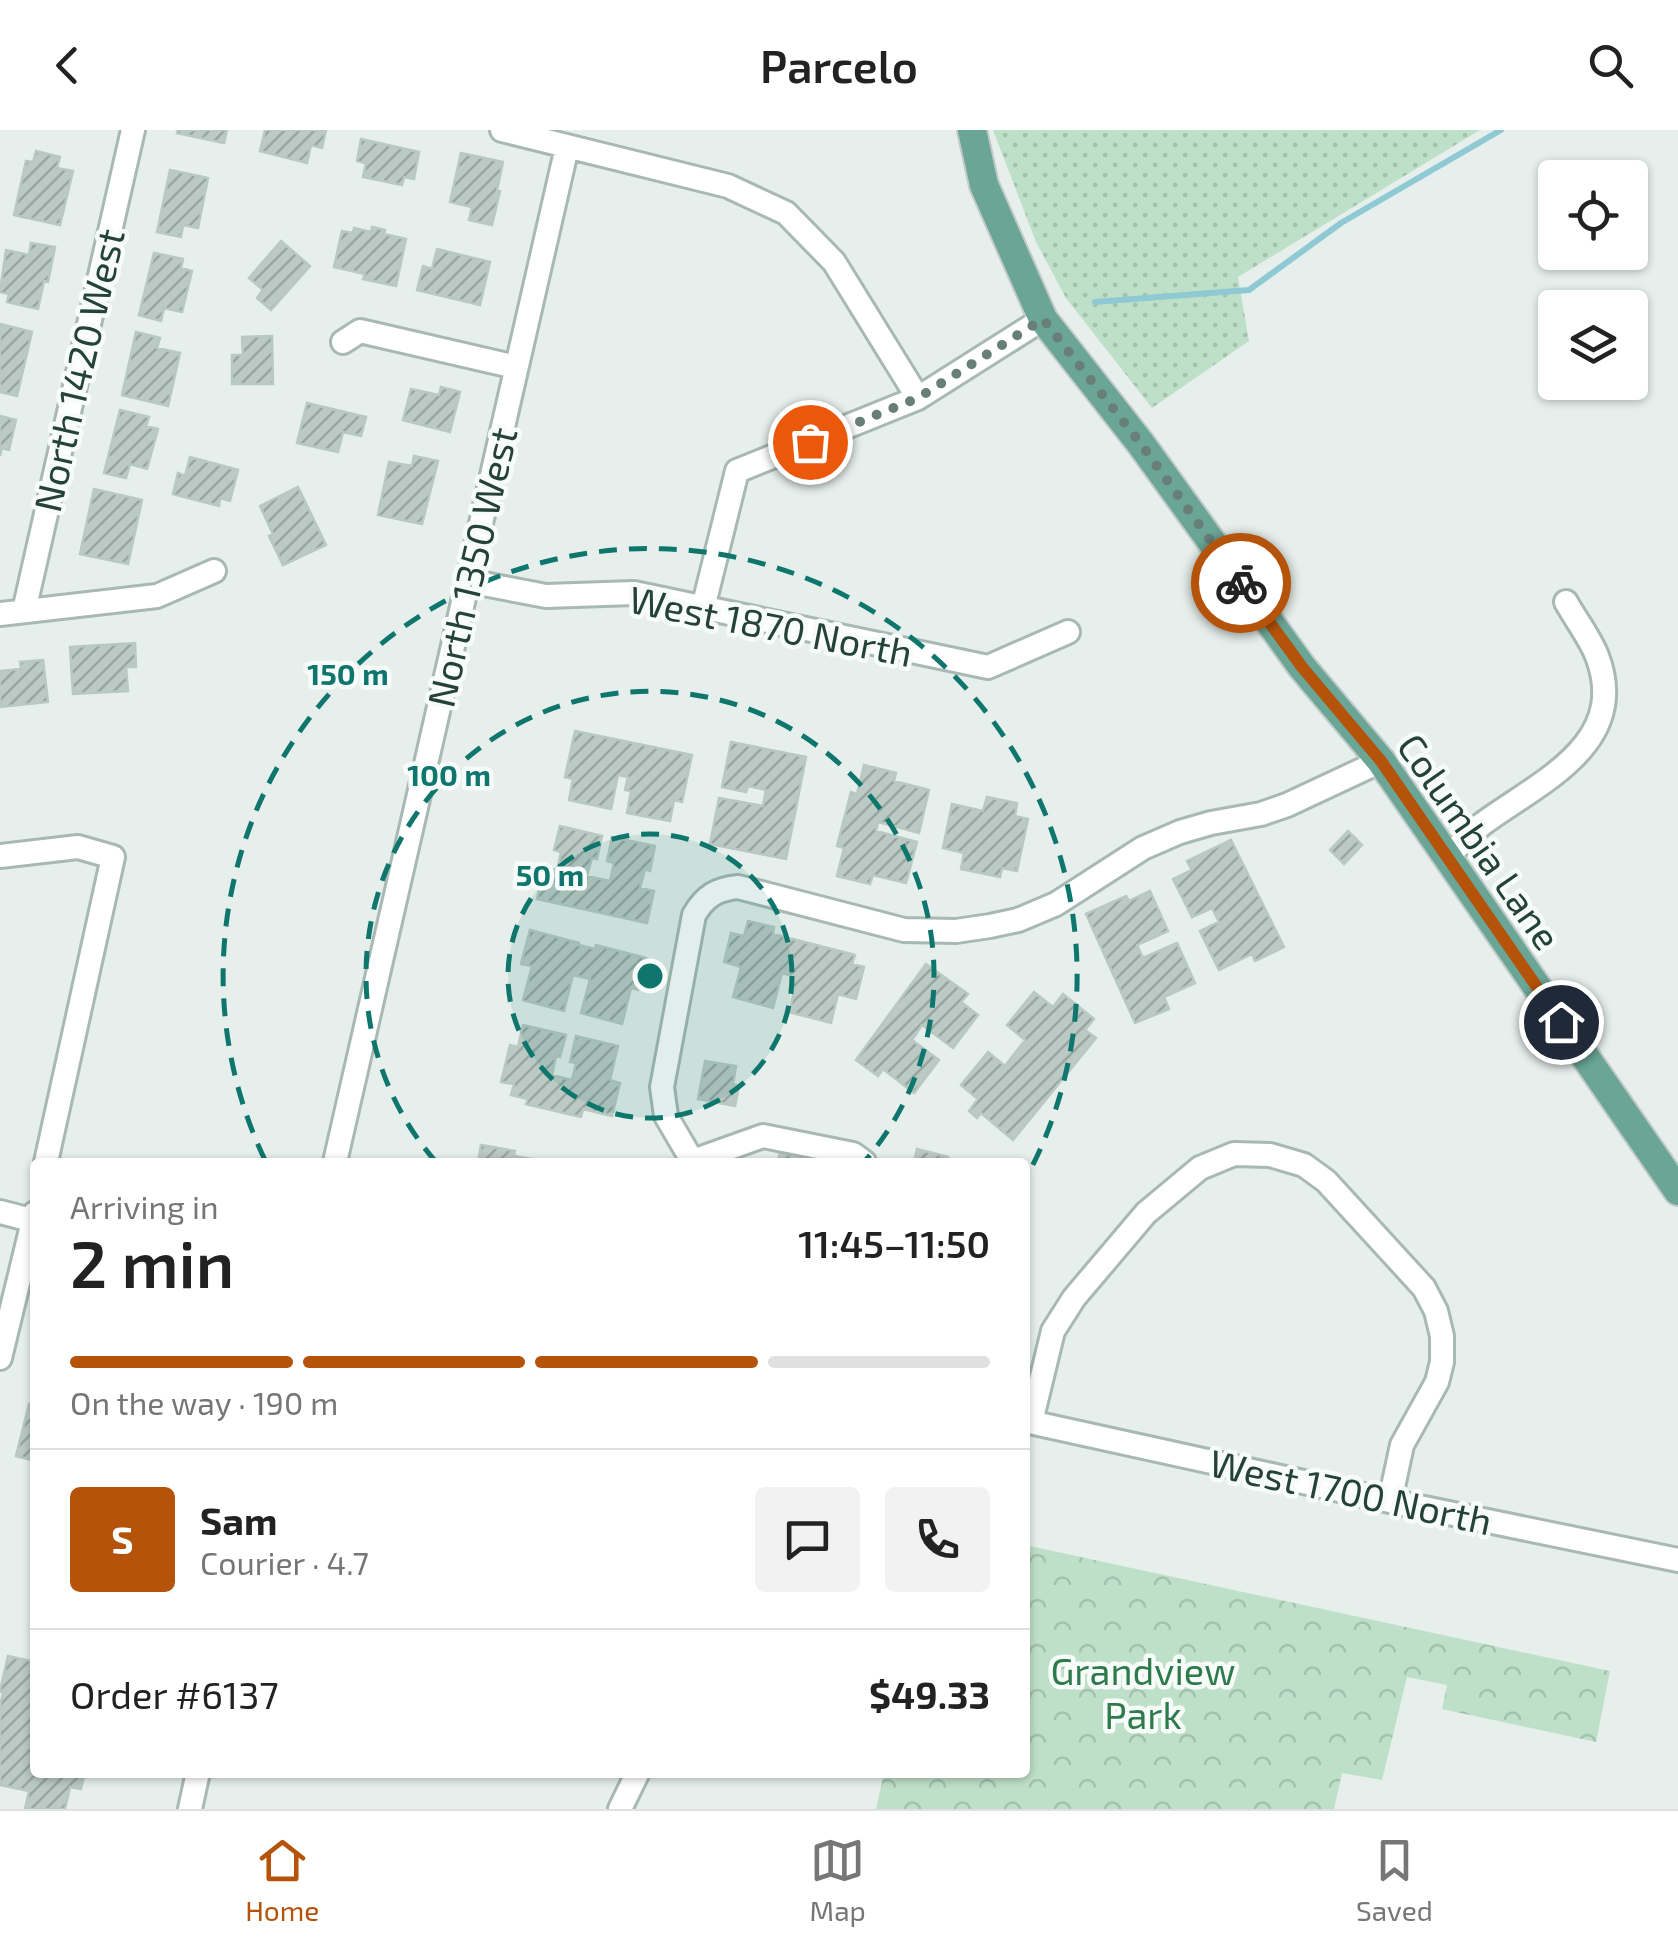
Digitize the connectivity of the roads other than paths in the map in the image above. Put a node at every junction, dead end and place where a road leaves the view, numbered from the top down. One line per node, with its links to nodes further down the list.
1 (502, 130): 4 (street)
2 (972, 130): 5 (main road, Columbia Lane)
3 (124, 132): 13 (street, North 1420 West)
4 (567, 147): 7 (street, North 1350 West); 8 (street)
5 (1043, 319): 8 (street); 15 (main road, Columbia Lane)
6 (343, 342): 7 (street)
7 (516, 367): 10 (street, North 1350 West)
8 (918, 398): 12 (street)
9 (214, 572): 13 (street)
10 (468, 580): 12 (street, West 1870 North); 19 (street, North 1350 West)
11 (1566, 602): 17 (street)
12 (704, 608): 14 (street, West 1870 North)
13 (12, 612)
14 (1068, 632)
15 (1381, 761): 17 (main road, Columbia Lane); 20 (street)
16 (0, 856): 18 (street)
17 (1446, 857): 23 (main road, Columbia Lane)
18 (47, 1158)
19 (335, 1158)
20 (691, 1158)
21 (702, 1158): 22 (street)
22 (858, 1158)
23 (1678, 1191)
24 (0, 1212): 25 (street)
25 (30, 1217)
26 (30, 1234): 27 (street)
27 (0, 1358)
28 (1030, 1415): 30 (street)
29 (1030, 1422): 30 (street, West 1700 North)
30 (1390, 1500): 31 (street, West 1700 North)
31 (1678, 1560)
32 (197, 1778): 34 (street)
33 (635, 1778): 35 (street)
34 (190, 1809)
35 (620, 1809)

